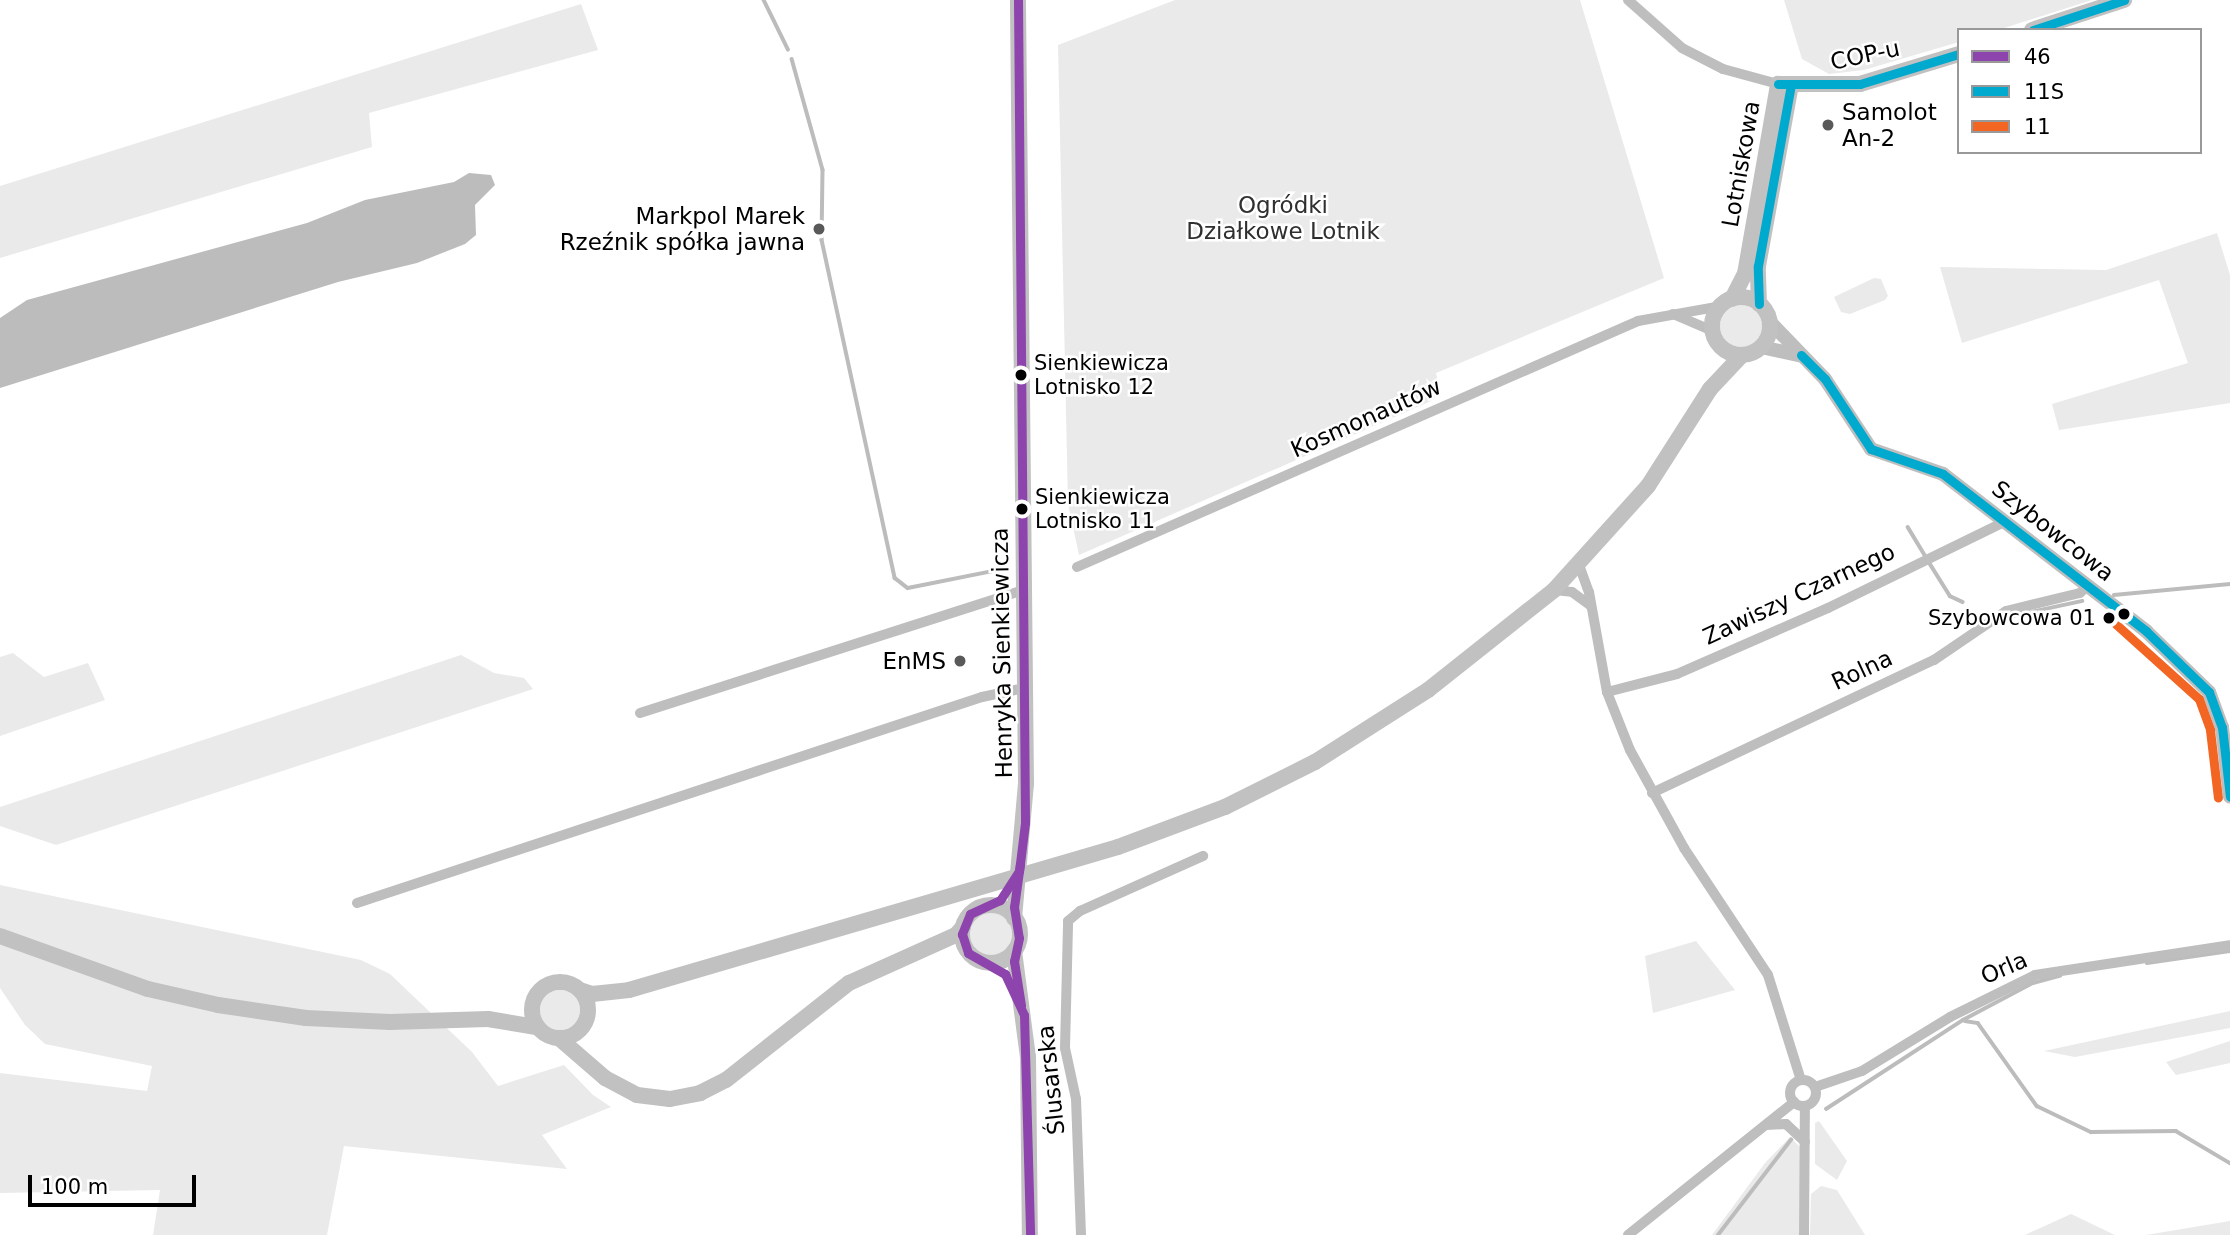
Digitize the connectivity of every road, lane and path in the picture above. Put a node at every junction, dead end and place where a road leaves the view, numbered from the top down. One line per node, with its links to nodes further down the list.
1 (1018, 0): 20 (main road, Henryka Sienkiewicza)
2 (1628, 0): 6 (street, Lotniskowa)
3 (2123, 0): 4 (main road)
4 (2038, 28)
5 (1957, 55): 6 (main road, COP-u)
6 (1785, 85): 7 (main road, Lotniskowa); 8 (main road, Lotniskowa)
7 (1726, 302): 8 (main road); 9 (street, Kosmonautów); 11 (main road)
8 (1759, 303): 10 (main road)
9 (1673, 314): 11 (street); 18 (street, Kosmonautów)
10 (1770, 322): 12 (main road); 14 (street, Szybowcowa)
11 (1716, 337): 13 (main road); 15 (main road)
12 (1761, 347): 13 (main road); 14 (street)
13 (1742, 355): 15 (main road)
14 (1801, 355): 16 (street, Szybowcowa)
15 (1710, 389): 17 (main road)
16 (2004, 522): 19 (street, Szybowcowa); 24 (street, Zawiszy Czarnego)
17 (1579, 565): 21 (main road); 22 (street)
18 (1077, 566)
19 (2087, 586): 26 (street, Szybowcowa); 27 (street, Rolna)
20 (1024, 590): 23 (main road, Henryka Sienkiewicza); 25 (street)
21 (1554, 590): 22 (street); 41 (main road)
22 (1590, 606): 24 (street)
23 (1025, 688): 29 (main road, Henryka Sienkiewicza); 30 (street)
24 (1607, 692): 27 (street)
25 (640, 713)
26 (2229, 788)
27 (1652, 793): 49 (street)
28 (1203, 856): 55 (street, Ślusarska)
29 (1019, 871): 31 (main road, Henryka Sienkiewicza); 32 (main road, Henryka Sienkiewicza)
30 (357, 903)
31 (990, 906): 32 (main road); 33 (main road)
32 (1014, 918): 36 (main road)
33 (963, 927): 37 (main road); 38 (main road)
34 (0, 936): 44 (main road)
35 (2230, 945): 50 (street, Orla)
36 (1014, 951): 39 (main road); 43 (main road)
37 (968, 953): 38 (main road); 39 (main road)
38 (910, 956): 48 (main road)
39 (992, 963): 43 (main road)
40 (580, 990): 41 (main road); 42 (main road); 45 (main road)
41 (629, 990): 45 (main road)
42 (534, 1000): 44 (main road); 46 (main road)
43 (1020, 1002): 54 (main road)
44 (488, 1019): 46 (main road)
45 (586, 1021): 47 (main road); 48 (main road)
46 (536, 1027): 47 (main road)
47 (559, 1039): 48 (main road)
48 (594, 1068)
49 (1801, 1080): 50 (street); 51 (street)
50 (1815, 1087): 51 (street)
51 (1799, 1104): 52 (street); 53 (street)
52 (1762, 1125): 53 (street); 56 (street)
53 (1806, 1144): 57 (street)
54 (1030, 1235)
55 (1081, 1235)
56 (1628, 1235)
57 (1804, 1235)

